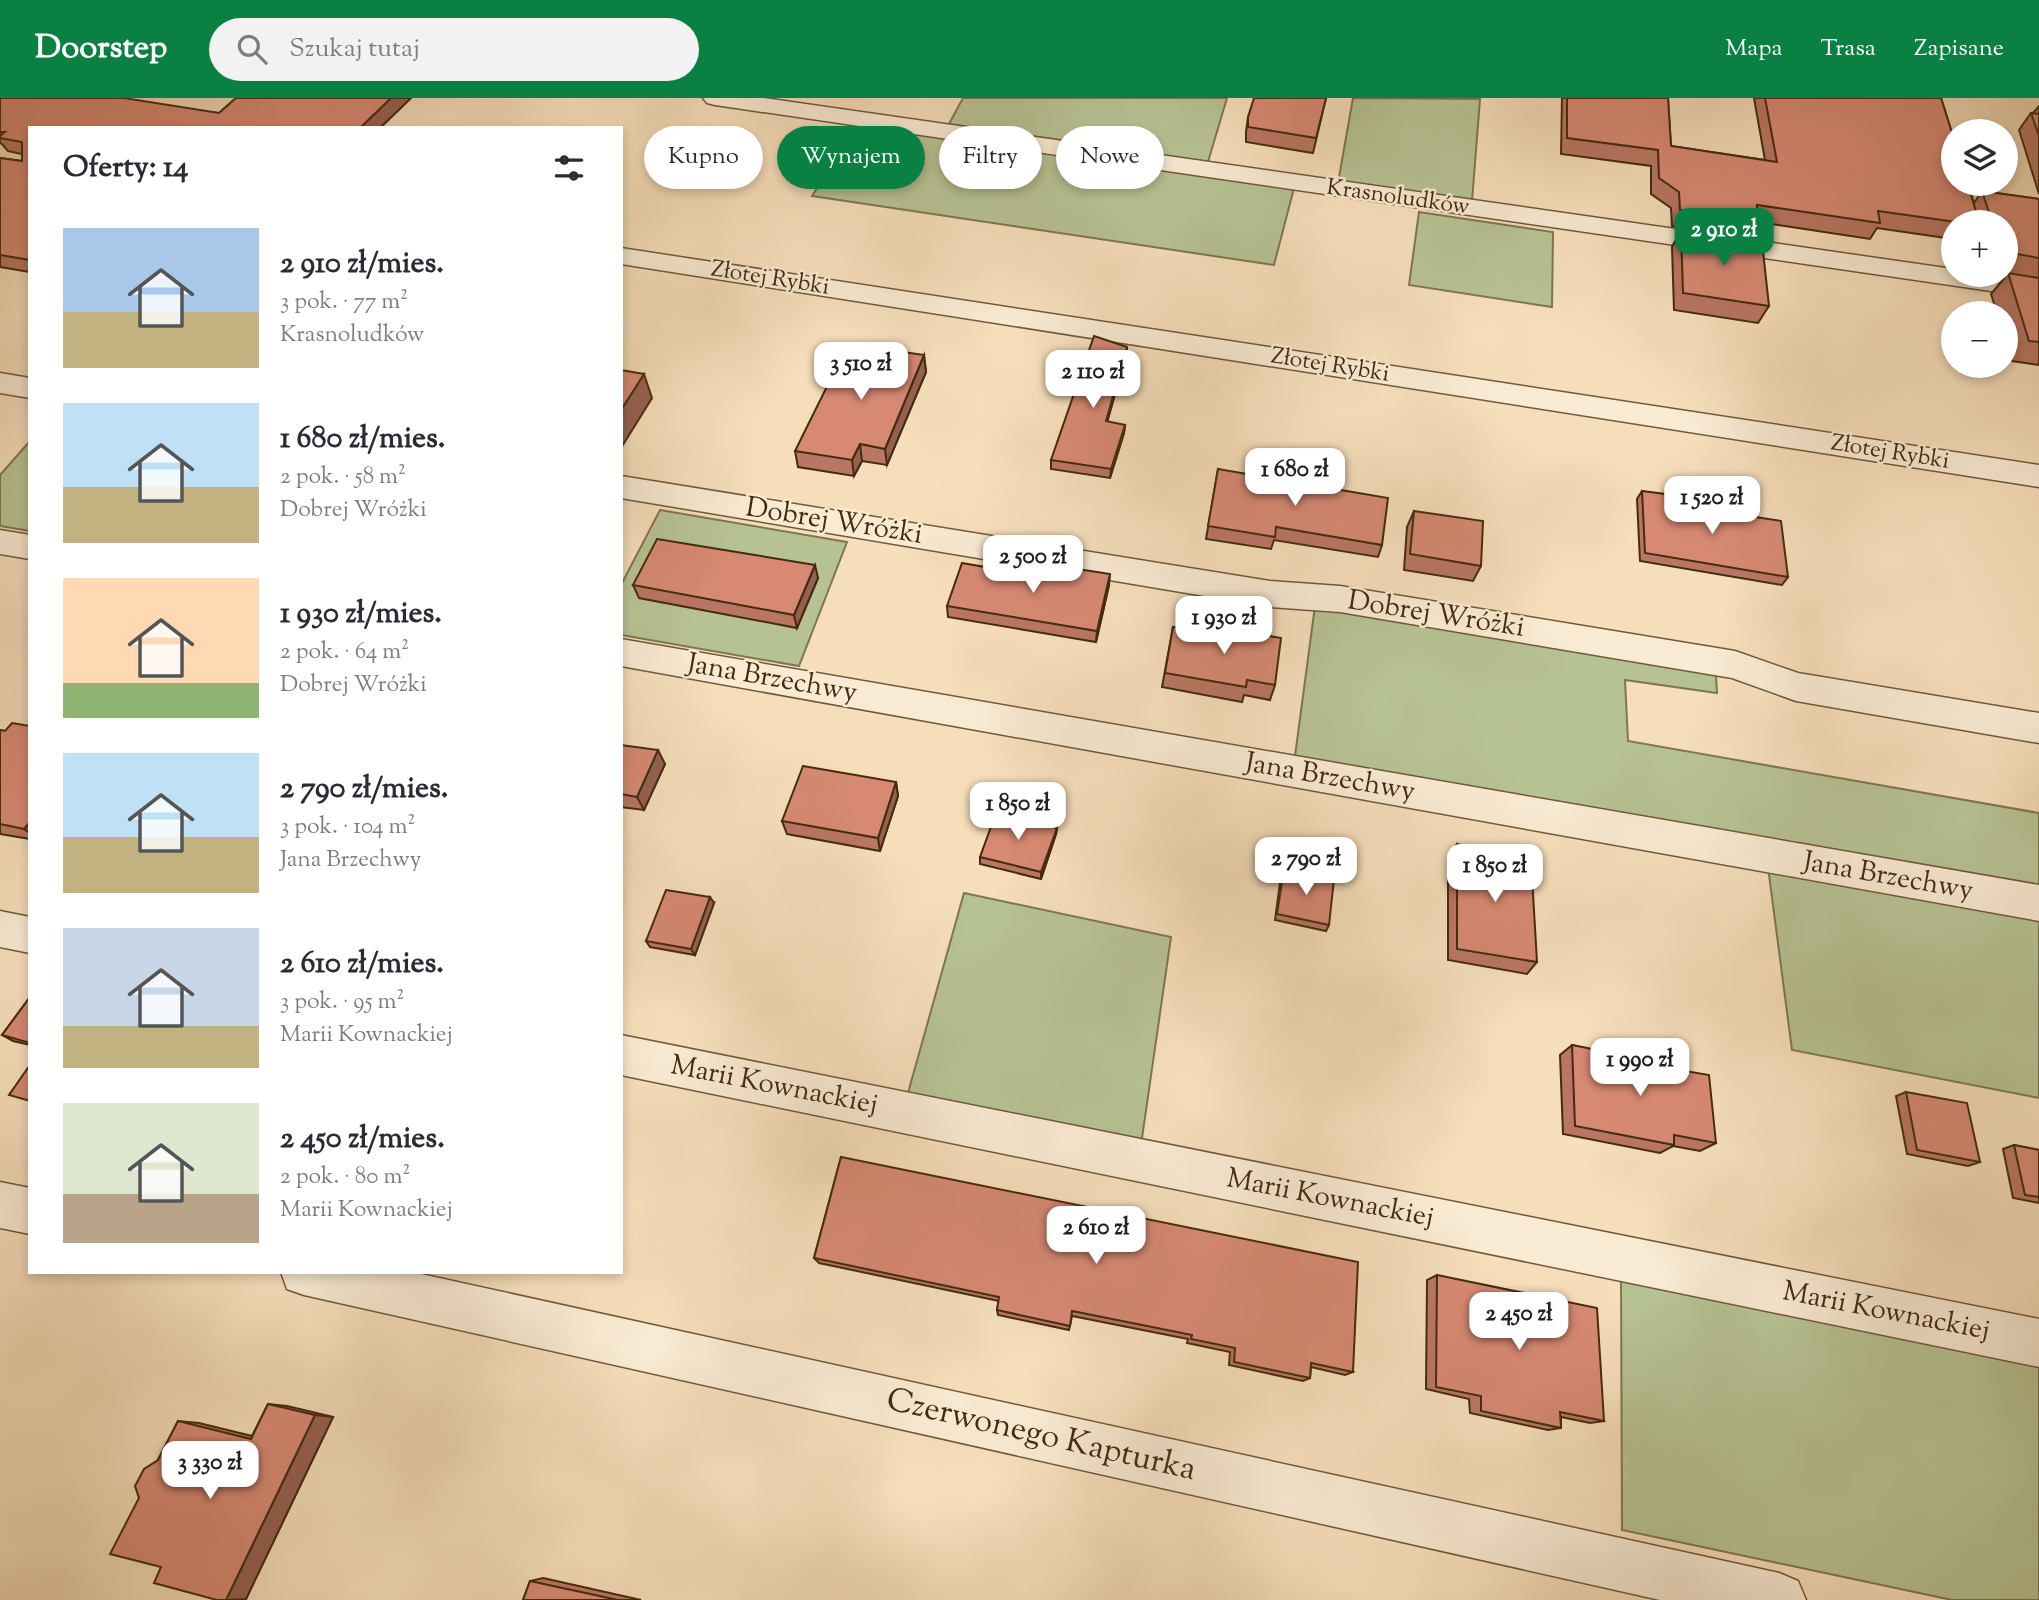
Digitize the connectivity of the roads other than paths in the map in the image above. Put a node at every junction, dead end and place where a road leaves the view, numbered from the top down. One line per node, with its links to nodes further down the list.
1 (715, 98): 3 (street, Krasnoludków)
2 (623, 256): 6 (street, Złotej Rybki)
3 (2039, 290)
4 (0, 383): 5 (street)
5 (28, 388)
6 (2039, 476)
7 (623, 486): 11 (street, Dobrej Wróżki)
8 (0, 542): 9 (street)
9 (28, 547)
10 (623, 652): 12 (street, Jana Brzechwy)
11 (2039, 728)
12 (2039, 903)
13 (0, 929): 14 (street)
14 (28, 935)
15 (623, 1055): 19 (street, Marii Kownackiej)
16 (0, 1205): 17 (street)
17 (28, 1211)
18 (313, 1274): 20 (street, Czerwonego Kapturka)
19 (2039, 1343)
20 (1779, 1600)

